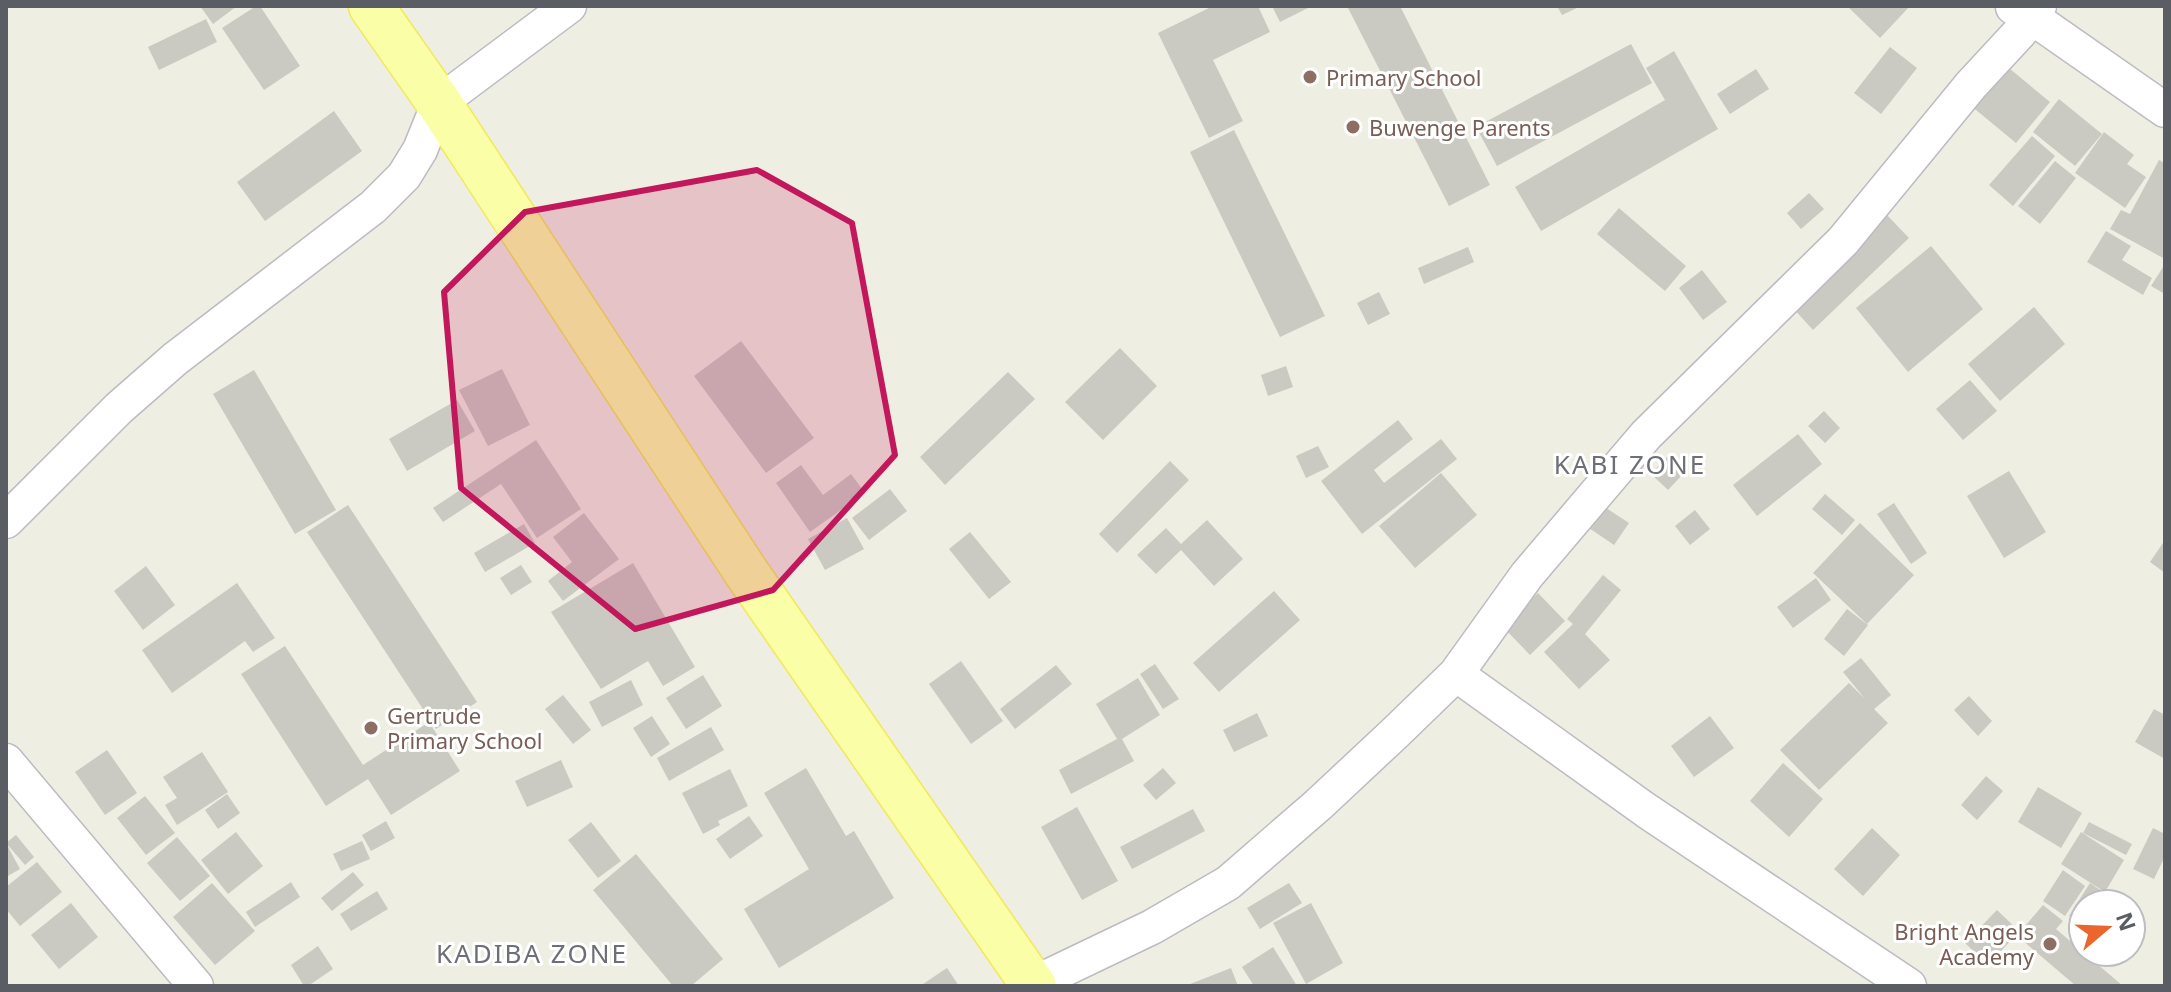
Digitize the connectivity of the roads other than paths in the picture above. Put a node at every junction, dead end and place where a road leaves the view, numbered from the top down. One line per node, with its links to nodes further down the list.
1 (371, 6): 4 (main road)
2 (569, 6): 4 (street)
3 (2028, 10): 5 (street); 7 (street)
4 (439, 103): 6 (street); 9 (main road)
5 (2165, 110)
6 (6, 521)
7 (1456, 674): 9 (street); 11 (street)
8 (6, 761): 10 (street)
9 (1033, 985)
10 (196, 986)
11 (1909, 986)

